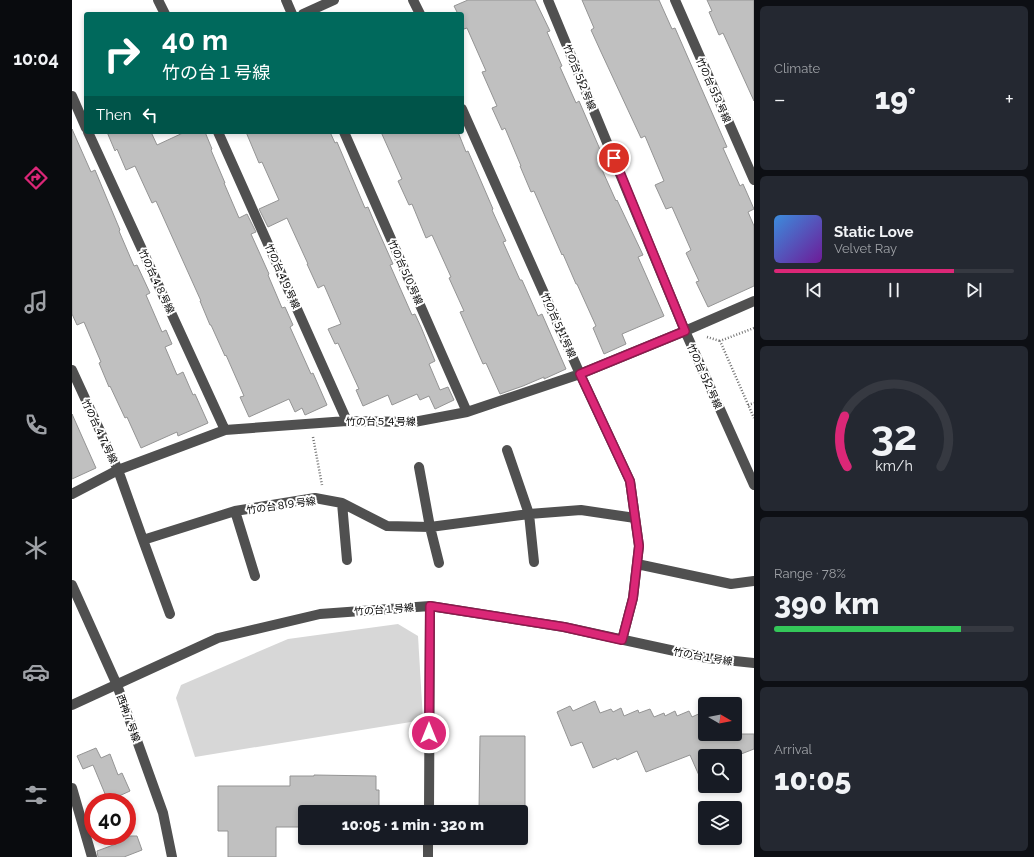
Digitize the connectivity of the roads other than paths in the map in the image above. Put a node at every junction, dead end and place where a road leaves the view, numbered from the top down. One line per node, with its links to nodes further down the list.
1 (158, 0): 7 (street)
2 (286, 0): 8 (street)
3 (334, 0): 9 (street)
4 (413, 0): 10 (street)
5 (548, 0): 19 (street, 竹の台５２号線)
6 (675, 0): 17 (street, 竹の台５３号線)
7 (164, 12)
8 (291, 12)
9 (307, 12)
10 (419, 12)
11 (72, 96): 13 (street)
12 (464, 113): 21 (street, 竹の台５１号線)
13 (80, 116)
14 (89, 134): 24 (street, 竹の台４８号線)
15 (219, 134): 23 (street, 竹の台４９号線)
16 (345, 134): 22 (street, 竹の台５０号線)
17 (754, 180)
18 (754, 301): 19 (street, 竹の台５４号線)
19 (685, 331): 21 (street, 竹の台５４号線); 28 (street, 竹の台５２号線)
20 (72, 370): 27 (street, 竹の台４７号線)
21 (580, 374): 22 (street, 竹の台５４号線); 33 (street, 竹の台５１号線)
22 (467, 412): 23 (street, 竹の台５４号線)
23 (348, 421): 24 (street, 竹の台５４号線)
24 (225, 430): 27 (street, 竹の台５４号線)
25 (507, 450): 32 (street)
26 (419, 467): 34 (street)
27 (118, 470): 29 (street, 竹の台５４号線); 35 (street)
28 (754, 485)
29 (72, 494)
30 (342, 502): 31 (street, 竹の台８９号線); 34 (street, 竹の台８９号線); 36 (street)
31 (235, 511): 35 (street, 竹の台８９号線); 40 (street)
32 (529, 514): 33 (street, 竹の台８９号線); 34 (street, 竹の台８９号線); 37 (street)
33 (635, 518): 39 (street, 竹の台５１号線)
34 (430, 527): 38 (street)
35 (143, 540): 44 (street)
36 (346, 560)
37 (534, 562)
38 (439, 563)
39 (637, 564): 41 (street); 45 (street, 竹の台５１号線)
40 (255, 576)
41 (754, 582)
42 (72, 585): 47 (street, 西神７号線)
43 (430, 606): 45 (street, 竹の台１号線); 47 (street, 竹の台１号線); 50 (street)
44 (170, 614)
45 (622, 640): 46 (street, 竹の台１号線)
46 (754, 663)
47 (117, 685): 48 (street, 竹の台１号線); 53 (street, 西神７号線)
48 (72, 705)
49 (72, 788): 52 (street)
50 (429, 805)
51 (428, 845): 54 (street)
52 (92, 857)
53 (172, 857)
54 (428, 857)

